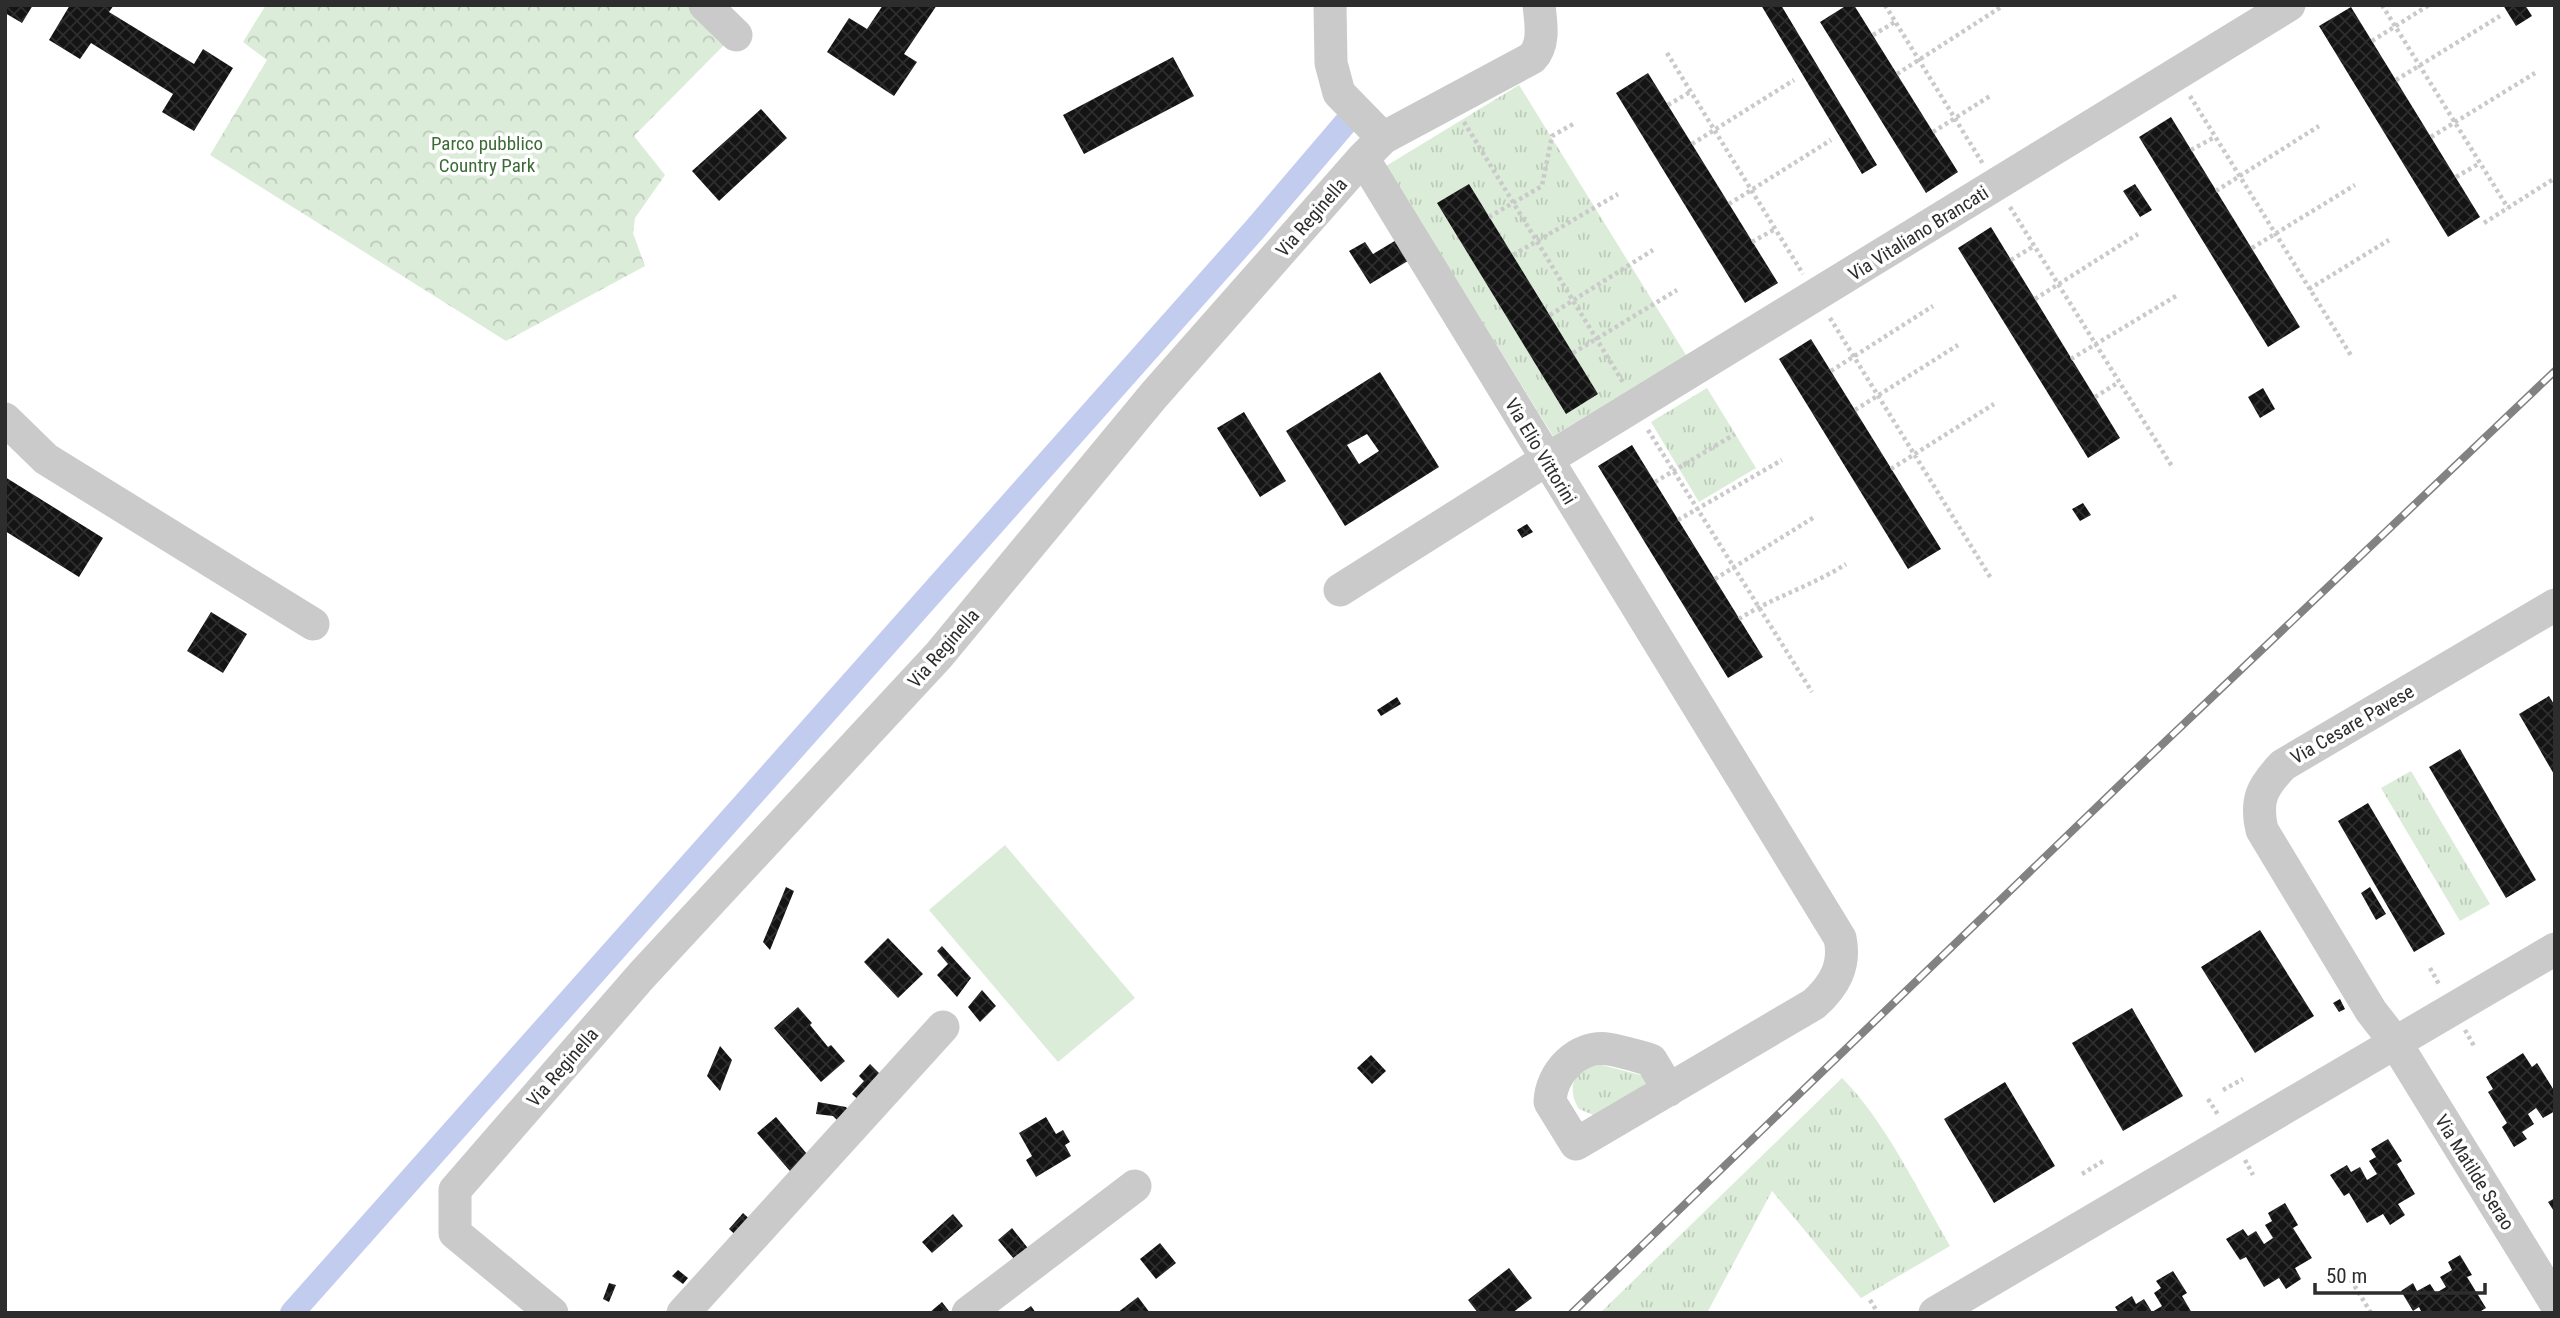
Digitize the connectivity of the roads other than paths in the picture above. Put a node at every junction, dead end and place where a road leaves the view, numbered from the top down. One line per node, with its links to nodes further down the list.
1 (705, 5): 5 (street)
2 (1330, 5): 6 (street, Via Elio Vittorini)
3 (1539, 5): 6 (street, Via Reginella)
4 (2289, 5): 8 (street, Via Vitaliano Brancati)
5 (736, 35)
6 (1372, 140): 8 (street, Via Elio Vittorini); 18 (street, Via Reginella)
7 (5, 419): 11 (street)
8 (1546, 460): 9 (street, Via Vitaliano Brancati); 15 (street, Via Elio Vittorini)
9 (1340, 590)
10 (2555, 605): 14 (street, Via Cesare Pavese)
11 (313, 624)
12 (2555, 949): 14 (street)
13 (943, 1027): 19 (street)
14 (2395, 1042): 17 (street, Via Matilde Serao); 21 (street)
15 (1669, 1090)
16 (1135, 1186): 20 (street)
17 (2555, 1302)
18 (552, 1313)
19 (683, 1313)
20 (968, 1313)
21 (1935, 1313)

